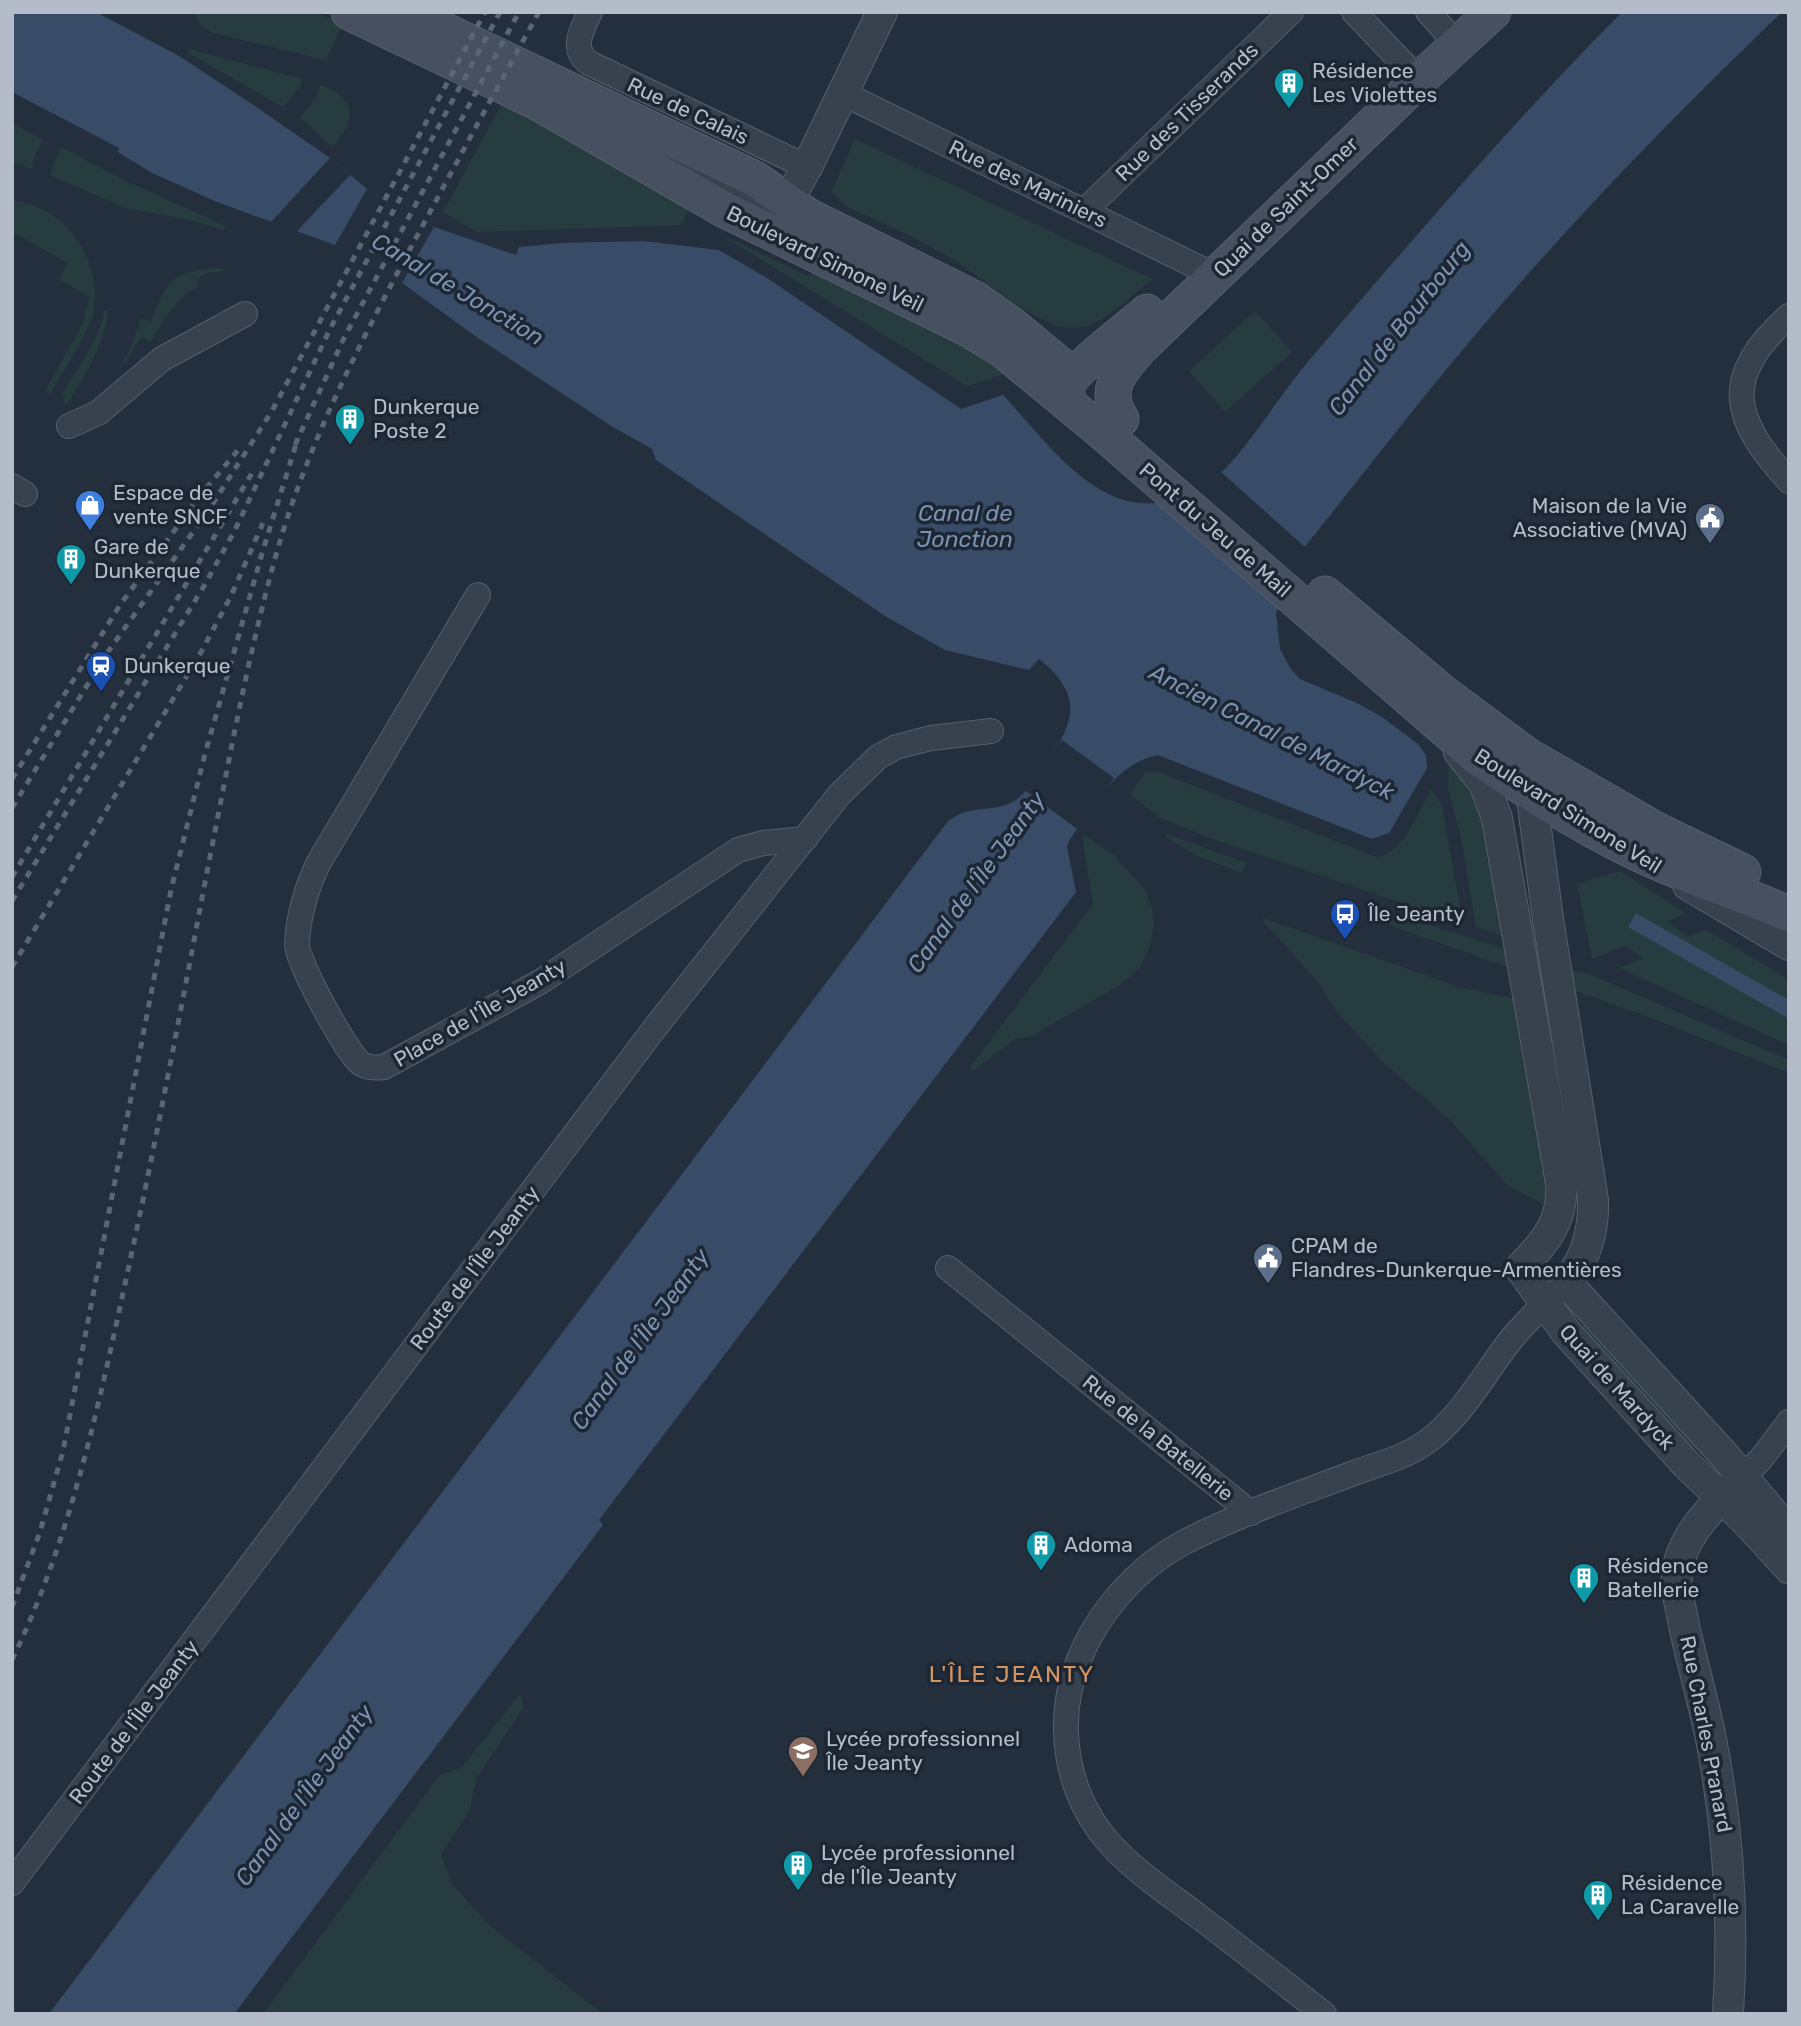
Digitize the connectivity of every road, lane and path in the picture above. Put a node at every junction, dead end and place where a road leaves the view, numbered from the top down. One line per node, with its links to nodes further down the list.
1 (349, 12): 11 (main road, Boulevard Simone Veil)
2 (406, 12): 13 (main road, Boulevard Simone Veil)
3 (590, 12): 12 (street, Rue de Calais)
4 (882, 12): 10 (street)
5 (1291, 12): 14 (street, Rue des Tisserands)
6 (1354, 12): 9 (street)
7 (1493, 12): 8 (main road, Quai de Saint-Omer)
8 (1449, 25): 9 (main road, Quai de Saint-Omer)
9 (1413, 73): 15 (main road, Quai de Saint-Omer)
10 (842, 93): 12 (street); 14 (street, Rue des Mariniers)
11 (537, 102): 13 (street, Boulevard Simone Veil); 18 (main road, Boulevard Simone Veil)
12 (807, 167): 13 (street)
13 (789, 202): 18 (main road, Boulevard Simone Veil)
14 (1084, 211): 15 (street, Rue des Mariniers)
15 (1205, 271): 18 (main road, Quai de Saint-Omer); 19 (main road, Quai de Saint-Omer)
16 (245, 314): 20 (street)
17 (1789, 316): 21 (street)
18 (1072, 391): 19 (main road, Boulevard Simone Veil)
19 (1111, 425): 23 (main road, Pont du Jeu de Mail)
20 (68, 426)
21 (1789, 481)
22 (478, 595): 28 (street, Place de l'Île Jeanty)
23 (1337, 620): 24 (main road, Boulevard Simone Veil); 26 (main road, Boulevard Simone Veil)
24 (1426, 715): 27 (main road, Boulevard Simone Veil); 35 (street, Quai de Mardyck)
25 (992, 731): 28 (street, Route de l'Île Jeanty)
26 (1516, 748): 27 (street); 30 (main road, Boulevard Simone Veil)
27 (1532, 793): 29 (main road, Boulevard Simone Veil); 34 (street)
28 (805, 839): 41 (street, Route de l'Île Jeanty)
29 (1632, 850): 31 (main road); 32 (street, Boulevard Simone Veil)
30 (1789, 892)
31 (1789, 914)
32 (1789, 945)
33 (948, 1268): 38 (street, Rue de la Batellerie)
34 (1566, 1282): 35 (street, Rue de la Batellerie); 37 (street, Quai de Mardyck)
35 (1545, 1304): 37 (street, Quai de Mardyck); 38 (street, Rue de la Batellerie)
36 (1789, 1422): 37 (street)
37 (1732, 1488): 39 (street); 40 (street); 43 (street, Rue Charles Pranard)
38 (1251, 1513): 42 (street)
39 (1789, 1532)
40 (1789, 1568)
41 (12, 1883)
42 (1324, 2014)
43 (1728, 2014)

